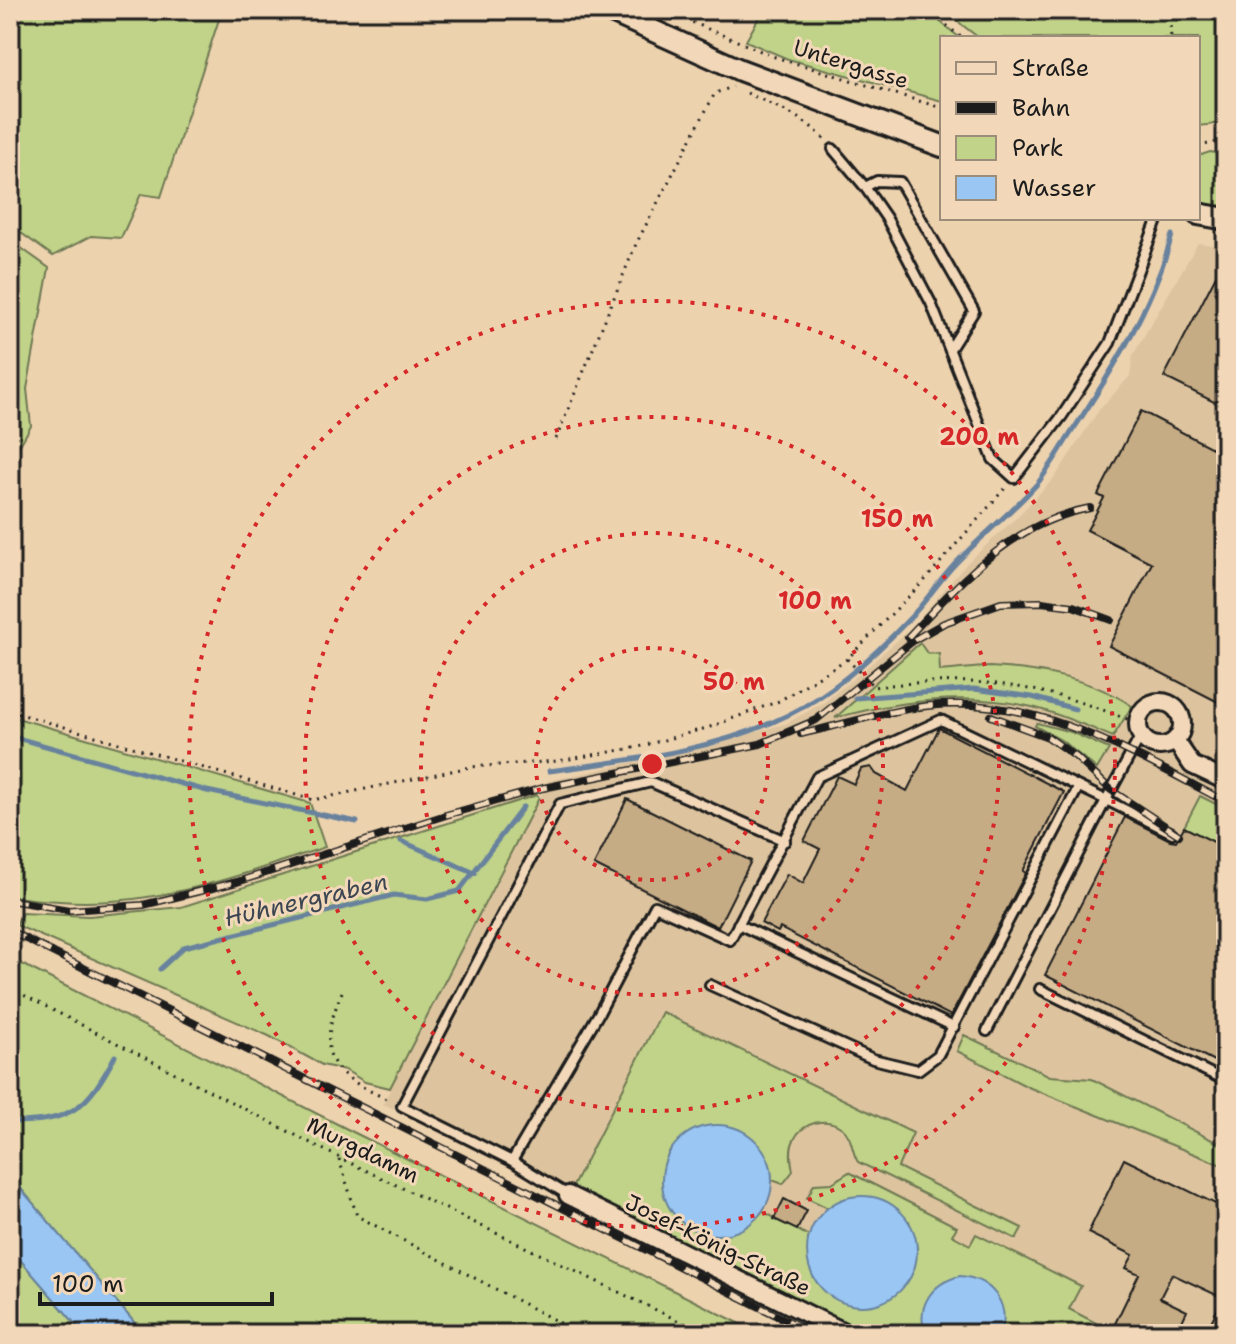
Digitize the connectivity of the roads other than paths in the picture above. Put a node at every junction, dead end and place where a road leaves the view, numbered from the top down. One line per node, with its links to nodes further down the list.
1 (607, 10): 2 (street)
2 (940, 145)
3 (833, 149): 4 (lane)
4 (865, 187): 8 (lane); 8 (lane)
5 (1200, 214): 6 (street)
6 (1226, 219)
7 (1157, 220): 8 (lane)
8 (950, 349)
9 (1139, 729): 10 (street); 10 (street); 13 (lane)
10 (1175, 740): 11 (street)
11 (1226, 781)
12 (1078, 788): 13 (lane); 15 (lane); 19 (lane)
13 (1106, 800): 14 (lane); 20 (lane)
14 (1172, 833)
15 (785, 841): 16 (lane); 22 (lane)
16 (738, 924): 19 (lane); 22 (lane)
17 (710, 985): 19 (lane)
18 (1040, 989): 21 (lane)
19 (954, 1027)
20 (987, 1031)
21 (1226, 1081)
22 (512, 1161): 23 (lane)
23 (568, 1195): 24 (street, Josef-König-Straße)
24 (848, 1334)

